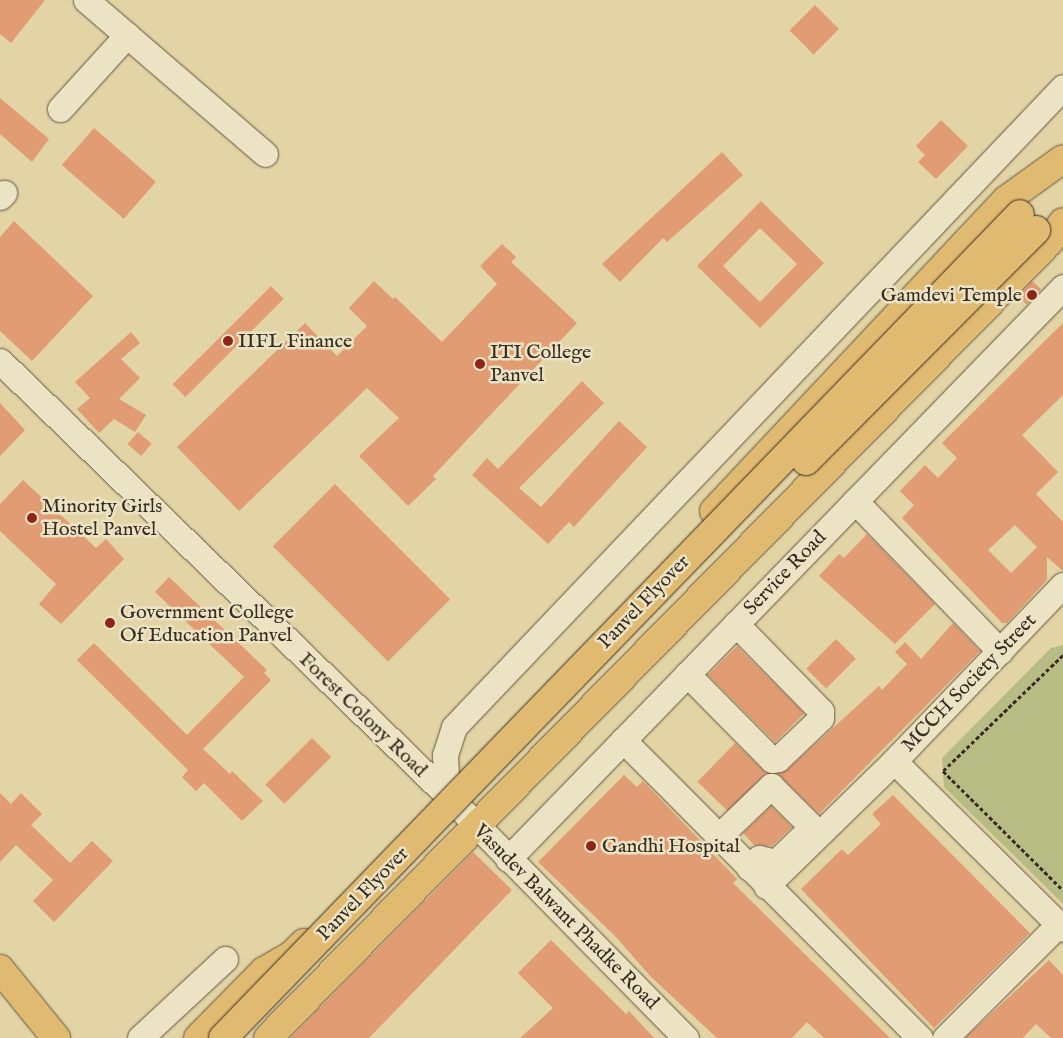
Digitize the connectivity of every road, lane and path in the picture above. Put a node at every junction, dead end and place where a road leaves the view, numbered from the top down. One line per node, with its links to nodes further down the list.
1 (86, 0): 2 (street)
2 (127, 36): 4 (street); 5 (street)
3 (1063, 88): 21 (street)
4 (60, 109)
5 (265, 154)
6 (1063, 159): 21 (main road)
7 (1063, 164): 9 (main road, Panvel Flyover)
8 (1063, 205): 9 (main road, Panvel Flyover)
9 (1028, 222): 37 (main road, Panvel Flyover, bridge); 38 (main road, Panvel Flyover, bridge)
10 (1063, 222): 22 (main road)
11 (1063, 287): 13 (street, Service Road)
12 (0, 360): 21 (street, Forest Colony Road)
13 (855, 502): 15 (street, Service Road); 16 (street)
14 (1063, 585): 16 (street, MCCH Society Street)
15 (736, 624): 18 (street, Service Road); 18 (street)
16 (1000, 651): 20 (street, MCCH Society Street)
17 (1063, 655): 28 (path)
18 (687, 674): 19 (street, Service Road)
19 (623, 740): 24 (street); 25 (street, Service Road)
20 (894, 761): 23 (street); 29 (street, MCCH Society Street)
21 (447, 796): 22 (street, Vasudev Balwant Phadke Road); 36 (main road)
22 (475, 826): 25 (street, Vasudev Balwant Phadke Road); 39 (main road)
23 (810, 835): 24 (street); 26 (street); 27 (street)
24 (729, 837): 26 (street)
25 (508, 859): 40 (street, Vasudev Balwant Phadke Road)
26 (746, 865): 27 (street)
27 (766, 886): 41 (street)
28 (1063, 890)
29 (1061, 927): 42 (street)
30 (225, 959): 35 (street)
31 (0, 970): 34 (main road)
32 (0, 991): 33 (main road)
33 (38, 1038)
34 (56, 1038)
35 (140, 1038)
36 (198, 1038)
37 (223, 1038)
38 (242, 1038)
39 (268, 1038)
40 (686, 1038)
41 (920, 1038)
42 (945, 1038)

